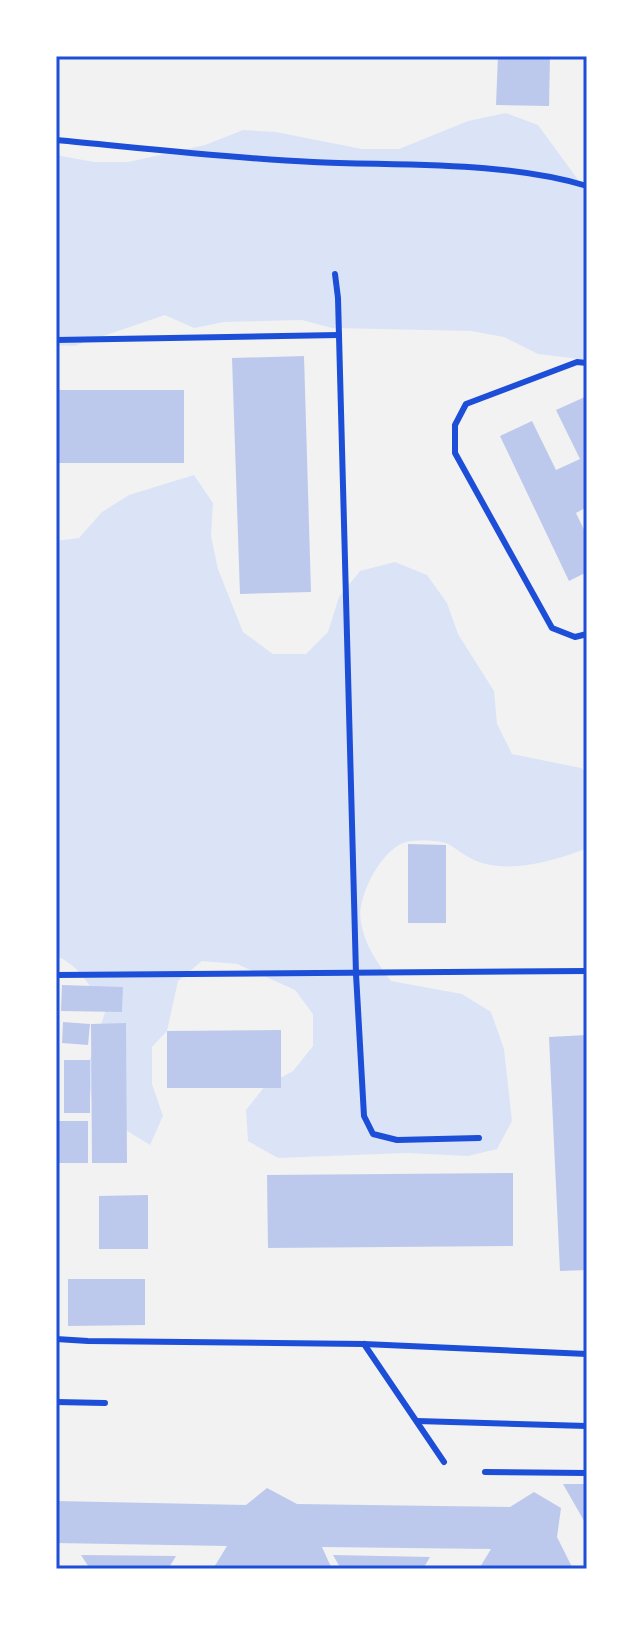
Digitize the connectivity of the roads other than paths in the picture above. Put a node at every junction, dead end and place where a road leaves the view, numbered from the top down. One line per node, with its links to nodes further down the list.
1 (56, 140): 2 (lane)
2 (587, 186)
3 (335, 274): 4 (lane)
4 (339, 335): 5 (lane); 9 (lane)
5 (56, 340)
6 (587, 363): 7 (lane)
7 (587, 634)
8 (587, 971): 9 (lane)
9 (356, 974): 10 (lane); 11 (lane)
10 (56, 975)
11 (479, 1138)
12 (56, 1339): 13 (lane)
13 (364, 1344): 14 (lane); 17 (lane)
14 (587, 1354)
15 (56, 1402): 16 (lane)
16 (105, 1403)
17 (417, 1421): 18 (lane); 19 (lane)
18 (587, 1426)
19 (444, 1462)
20 (485, 1472): 21 (lane)
21 (587, 1473)

